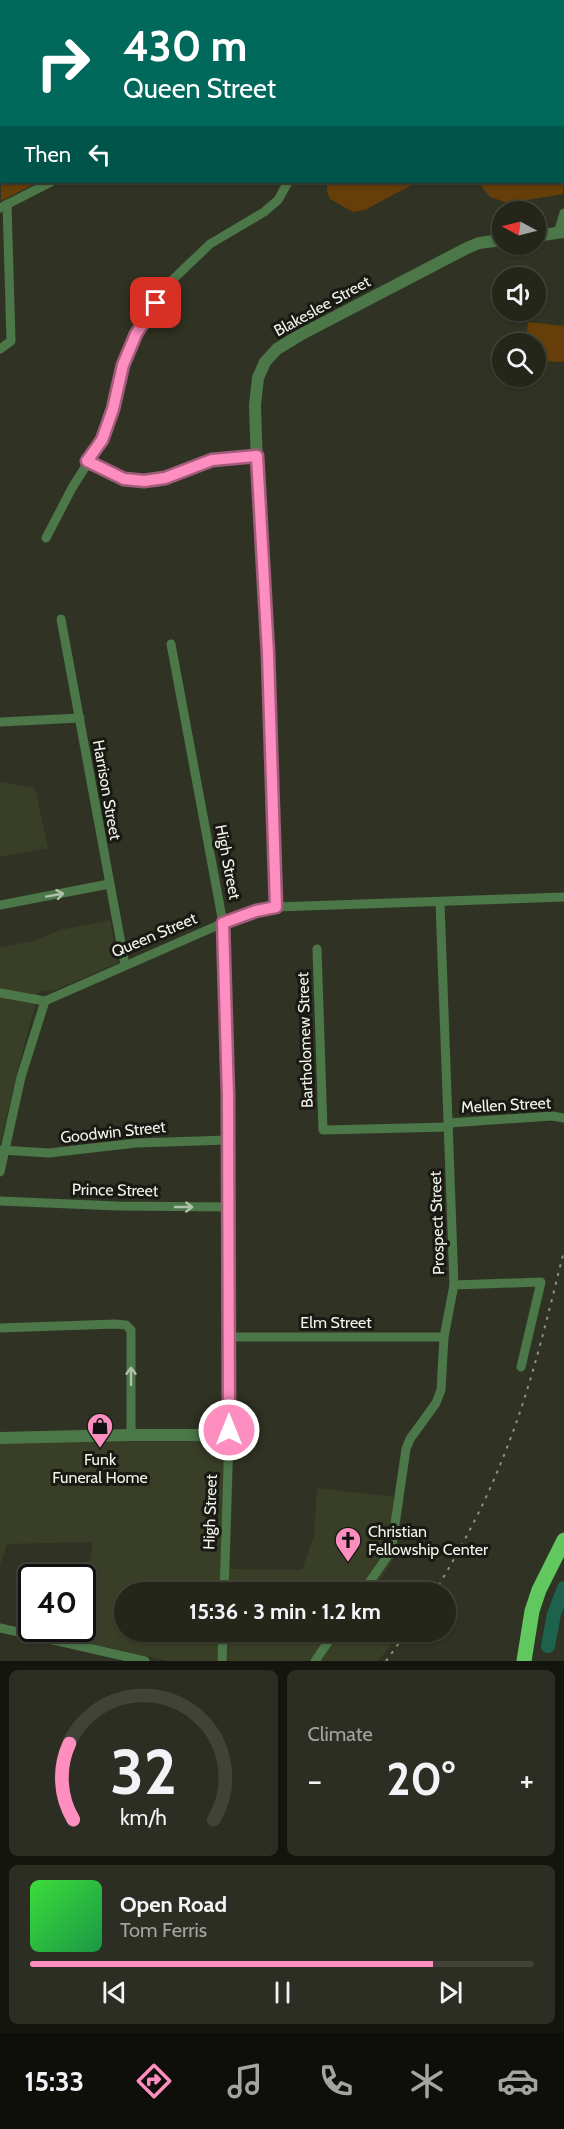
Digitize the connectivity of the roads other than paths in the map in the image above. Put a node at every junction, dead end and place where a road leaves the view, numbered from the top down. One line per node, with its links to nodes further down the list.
1 (49, 183): 3 (street)
2 (287, 183): 10 (street)
3 (4, 206): 8 (street)
4 (564, 213): 5 (street)
5 (561, 232): 6 (street)
6 (546, 234)
7 (492, 241): 9 (street, Blakeslee Street)
8 (0, 350)
9 (257, 456): 10 (street); 20 (street, Blakeslee Street)
10 (87, 461): 11 (street)
11 (46, 538)
12 (61, 619): 14 (street, Harrison Street)
13 (171, 645): 21 (street, High Street)
14 (80, 718): 15 (street); 16 (street, Harrison Street)
15 (0, 722)
16 (109, 885): 19 (street, one-way to 16); 23 (street, Harrison Street)
17 (564, 897): 18 (street, Queen Street)
18 (440, 903): 20 (street, Queen Street); 27 (street, Prospect Street)
19 (0, 905)
20 (276, 907): 21 (street, Queen Street)
21 (223, 923): 23 (street, Queen Street); 29 (street, High Street)
22 (317, 949): 28 (street, Bartholomew Street)
23 (125, 965): 25 (street, Queen Street)
24 (0, 993): 25 (street)
25 (45, 1000): 30 (street)
26 (564, 1118): 27 (street, Mellen Street)
27 (449, 1125): 28 (street, Mellen Street); 34 (street, Prospect Street)
28 (323, 1130)
29 (228, 1140): 30 (street, Goodwin Street); 33 (street, High Street)
30 (2, 1150): 31 (street)
31 (0, 1172)
32 (0, 1201): 33 (street, Prince Street, one-way to 33)
33 (229, 1207): 37 (street, High Street)
34 (454, 1286): 36 (street, Prospect Street); 38 (street)
35 (0, 1328): 39 (street, one-way to 35)
36 (444, 1336): 37 (street, Elm Street); 44 (street, Prospect Street)
37 (229, 1337): 40 (street, High Street)
38 (521, 1367)
39 (131, 1435): 40 (street); 41 (street)
40 (229, 1435): 43 (street, High Street)
41 (0, 1438)
42 (564, 1540): 51 (highway)
43 (224, 1582)
44 (370, 1582)
45 (0, 1628): 48 (street)
46 (223, 1642): 49 (street)
47 (328, 1642): 50 (street)
48 (145, 1661)
49 (222, 1661)
50 (315, 1661)
51 (524, 1661)

